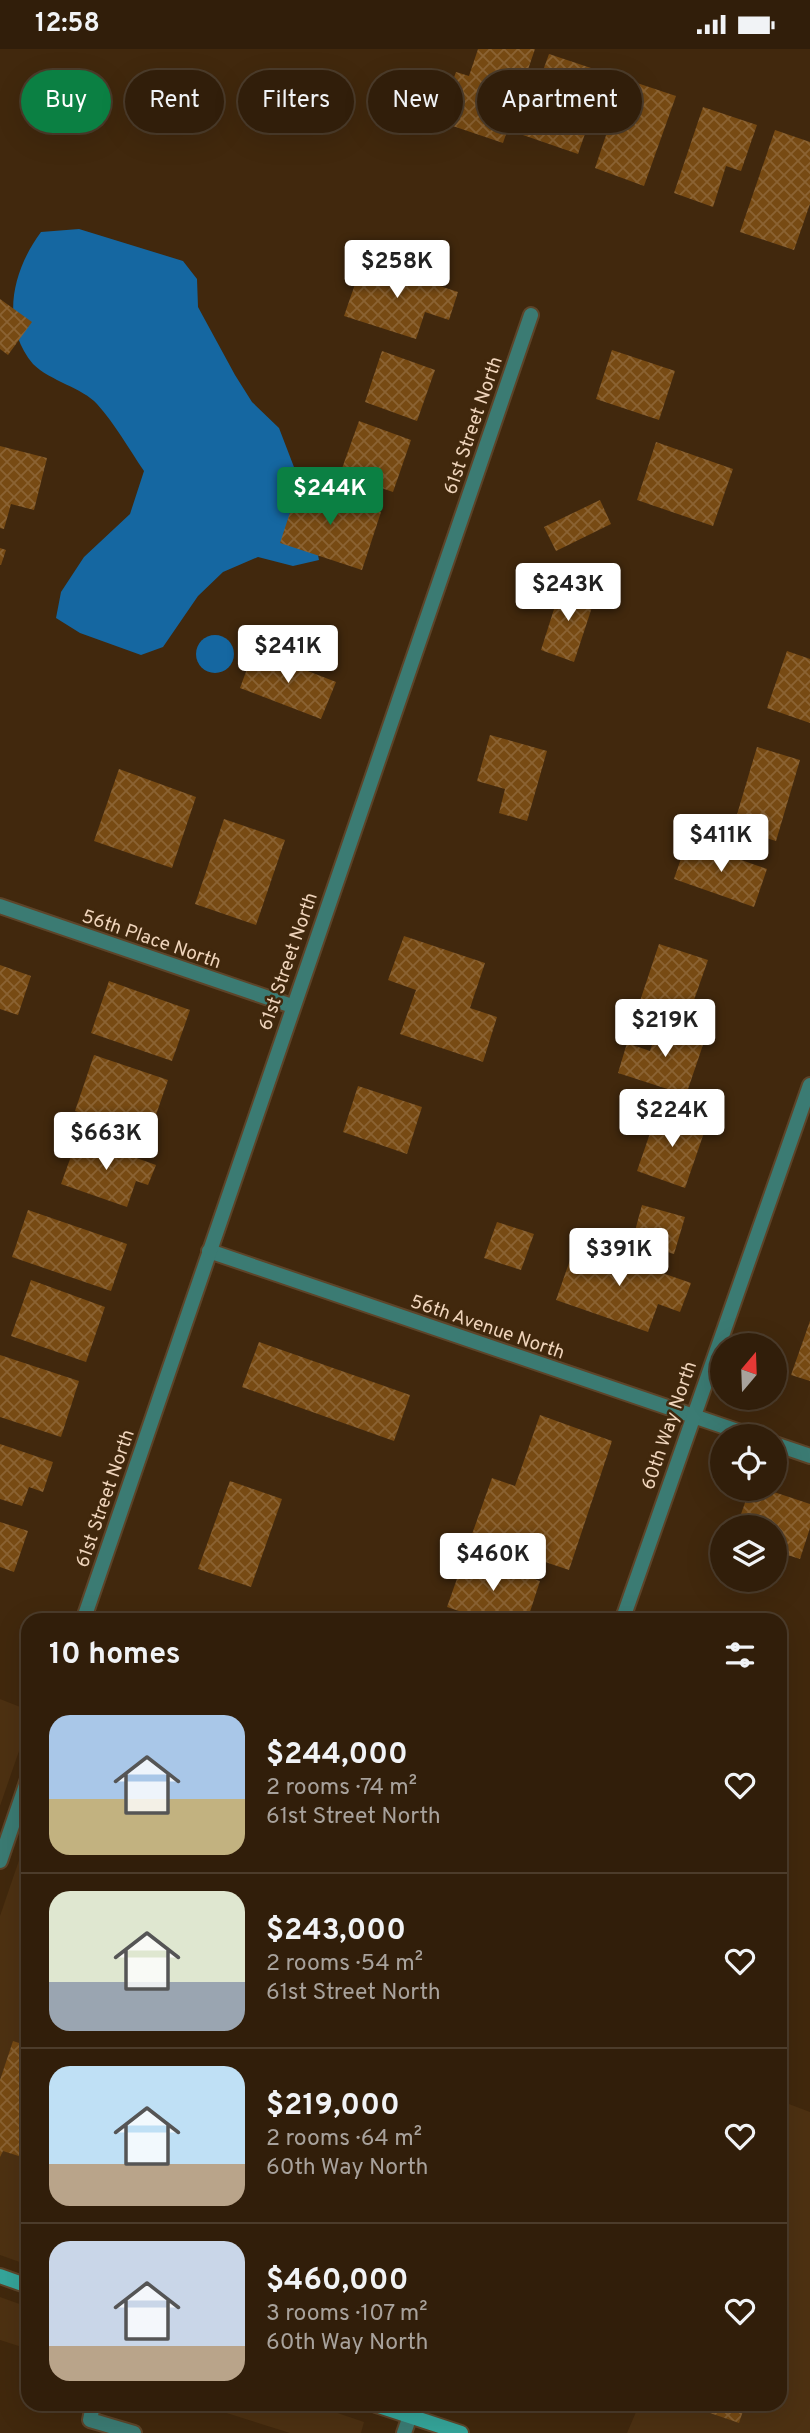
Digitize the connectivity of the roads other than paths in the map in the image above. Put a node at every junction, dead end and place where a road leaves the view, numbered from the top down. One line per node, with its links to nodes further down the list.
1 (530, 315): 3 (street, 61st Street North)
2 (0, 906): 3 (street, 56th Place North)
3 (292, 1006): 5 (street, 61st Street North)
4 (810, 1085): 6 (street, 60th Way North)
5 (209, 1251): 6 (street, 56th Avenue North); 10 (street, 61st Street North)
6 (691, 1415): 7 (street, 56th Avenue North); 11 (street, 60th Way North)
7 (717, 1424)
8 (787, 1448): 9 (street)
9 (810, 1455)
10 (86, 1613)
11 (625, 1613)
12 (21, 1800): 13 (street)
13 (0, 1861)
14 (0, 2276): 15 (main road)
15 (21, 2284)
16 (92, 2411): 19 (street)
17 (395, 2411): 18 (main road)
18 (410, 2416): 20 (street); 21 (main road)
19 (134, 2433)
20 (404, 2433)
21 (461, 2433)

